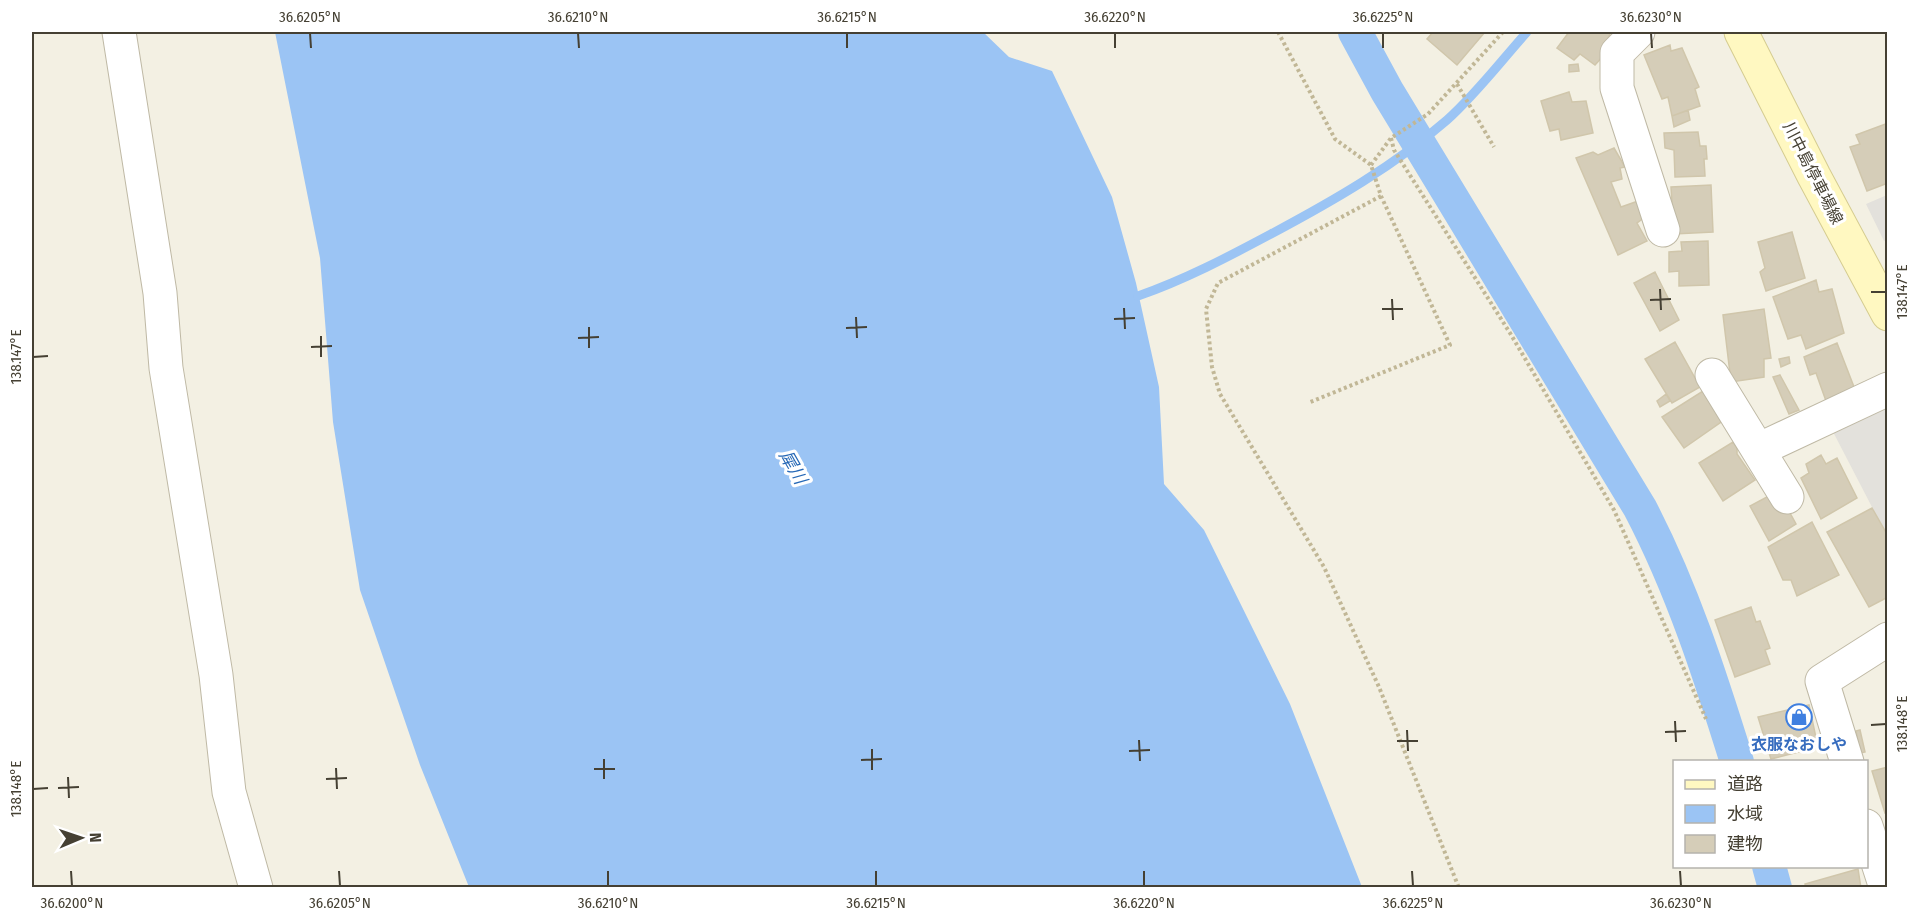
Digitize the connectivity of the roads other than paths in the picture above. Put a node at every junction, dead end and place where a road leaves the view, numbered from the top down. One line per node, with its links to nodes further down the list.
1 (119, 32): 13 (street)
2 (1638, 32): 4 (street)
3 (1741, 32): 5 (main road, 川中島停車場線)
4 (1663, 230)
5 (1887, 314)
6 (1712, 375): 8 (street)
7 (1887, 389): 8 (street)
8 (1758, 450): 9 (street)
9 (1787, 497)
10 (1887, 639): 11 (street)
11 (1846, 760)
12 (1868, 831): 14 (street)
13 (256, 888)
14 (1886, 888)

